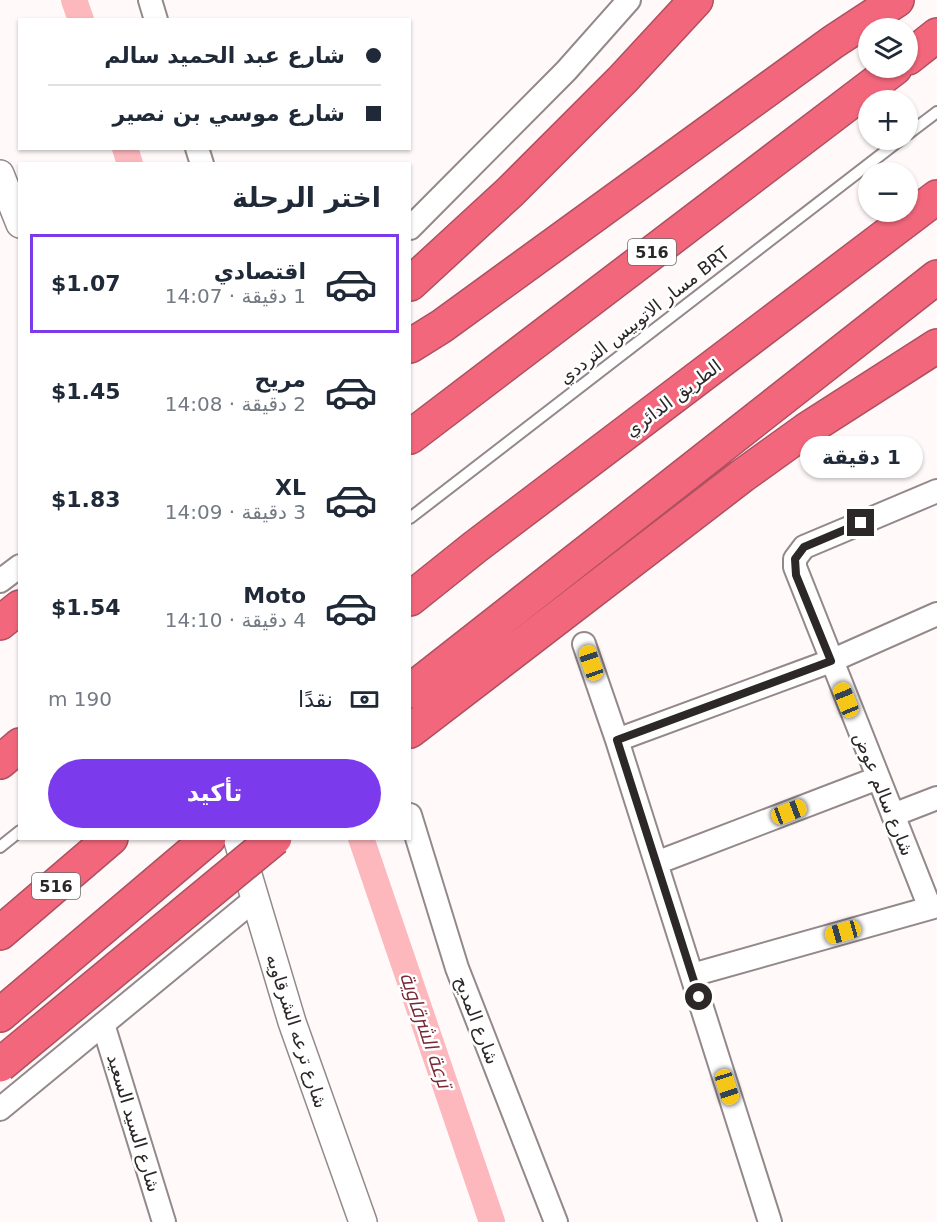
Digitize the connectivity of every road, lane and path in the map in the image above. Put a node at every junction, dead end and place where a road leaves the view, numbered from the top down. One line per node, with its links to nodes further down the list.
1 (150, 0): 5 (street)
2 (629, 0): 15 (street)
3 (696, 0): 17 (highway)
4 (897, 0): 18 (highway)
5 (155, 18)
6 (937, 35): 7 (highway)
7 (918, 50)
8 (882, 78): 20 (highway, 516)
9 (937, 112): 10 (lane)
10 (918, 126)
11 (887, 150): 22 (lane, مسار الاتوبيس الترددي BRT)
12 (0, 174): 14 (street)
13 (937, 197): 25 (highway, الطريق الدائري)
14 (18, 219)
15 (411, 227)
16 (937, 277): 31 (highway)
17 (411, 283)
18 (411, 345)
19 (937, 346): 32 (highway)
20 (411, 436)
21 (937, 491): 30 (street, شارع سالم عوض)
22 (411, 517)
23 (18, 568): 24 (street)
24 (0, 581)
25 (411, 598)
26 (18, 609): 28 (highway)
27 (937, 614): 30 (street)
28 (0, 623)
29 (584, 644): 33 (street)
30 (831, 661): 33 (street); 36 (street, شارع سالم عوض)
31 (411, 690)
32 (411, 730)
33 (617, 740): 46 (street)
34 (18, 747): 35 (highway)
35 (0, 762)
36 (878, 778): 38 (street, شارع سالم عوض); 46 (street)
37 (937, 798): 38 (street)
38 (893, 815): 48 (street, شارع سالم عوض)
39 (411, 818): 57 (street, شارع المديح)
40 (18, 833): 45 (lane)
41 (109, 840): 49 (highway, 516)
42 (207, 840): 51 (highway)
43 (238, 840): 47 (street, شارع ترعه الشرقاويه)
44 (273, 840): 53 (highway, bridge)
45 (0, 847)
46 (656, 863): 50 (street)
47 (255, 899): 52 (street); 56 (street, شارع ترعه الشرقاويه)
48 (933, 907): 50 (street)
49 (0, 933)
50 (692, 975): 58 (street)
51 (0, 1015)
52 (103, 1024): 54 (street); 55 (street, شارع السيد السعيد)
53 (0, 1065)
54 (0, 1109)
55 (164, 1222)
56 (363, 1222)
57 (556, 1222)
58 (770, 1222)

